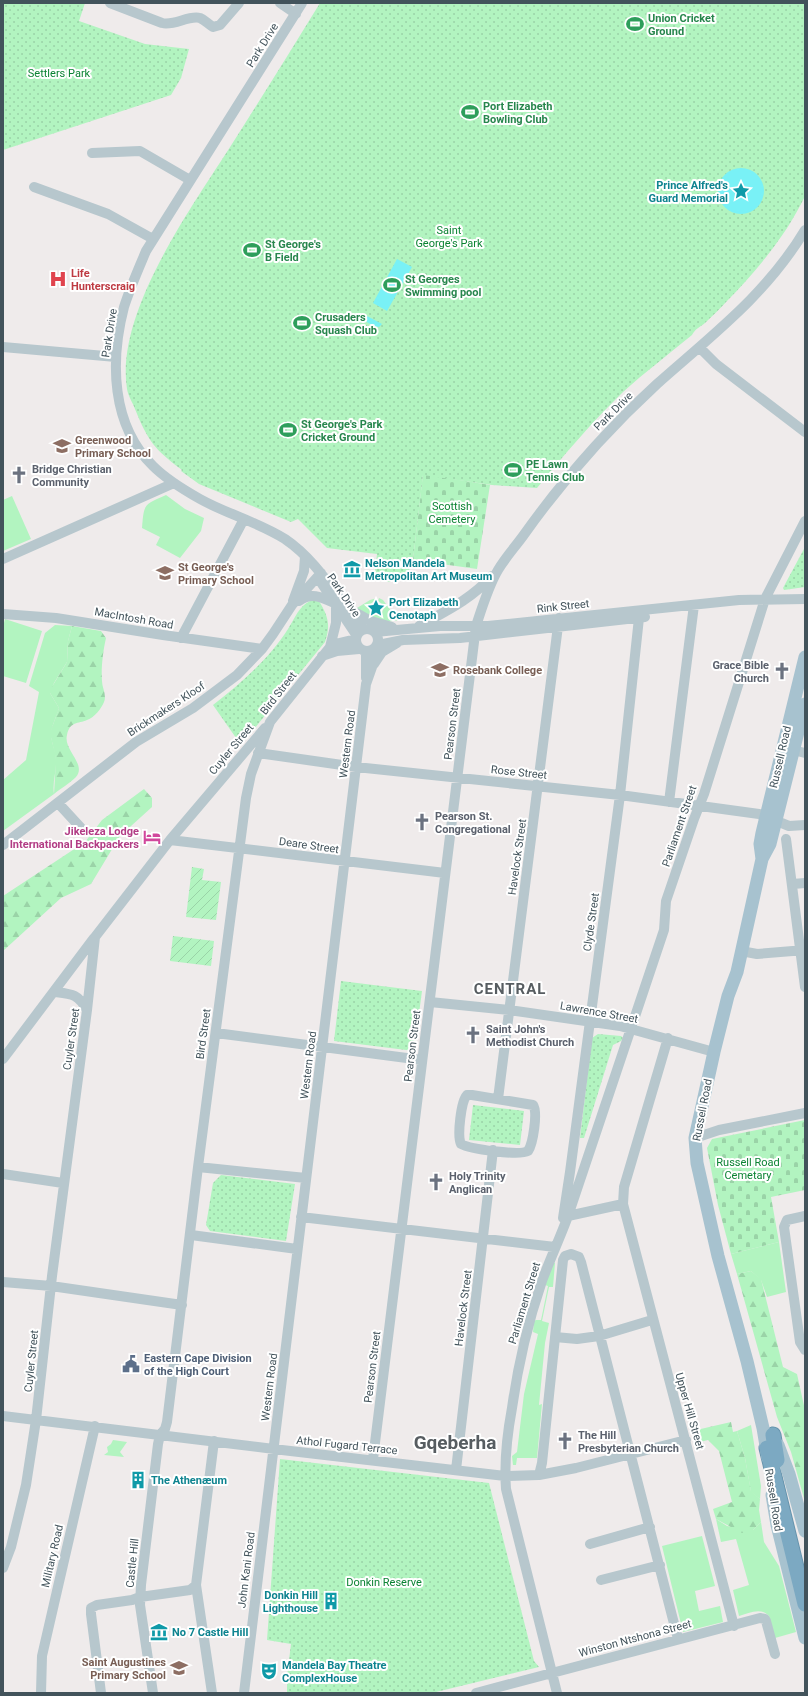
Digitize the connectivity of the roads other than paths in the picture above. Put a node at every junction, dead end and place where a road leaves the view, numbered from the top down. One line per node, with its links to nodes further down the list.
1 (110, 3): 2 (street)
2 (239, 3)
3 (280, 3): 5 (street)
4 (302, 3): 5 (street, Park Drive)
5 (296, 14): 7 (street, Park Drive)
6 (92, 153): 7 (street)
7 (190, 180): 10 (street, Park Drive)
8 (34, 187): 10 (street)
9 (805, 230): 12 (street, Park Drive)
10 (154, 239): 13 (street, Park Drive)
11 (3, 347): 13 (street)
12 (700, 348): 14 (street); 20 (street, Park Drive)
13 (116, 357): 15 (street, Park Drive)
14 (805, 432)
15 (174, 483): 16 (street, Park Drive); 19 (street)
16 (244, 519): 18 (street, Park Drive); 33 (street)
17 (805, 521): 22 (street, Parliament Street)
18 (305, 556): 21 (street, Park Drive); 24 (street)
19 (3, 559)
20 (498, 571): 31 (street); 32 (street, Park Drive)
21 (317, 572): 24 (street, Brickmakers Kloof); 25 (street, Park Drive)
22 (765, 599): 23 (street, Rink Street); 26 (street, Rink Street); 52 (street, Parliament Street)
23 (805, 599)
24 (292, 604): 29 (street, Brickmakers Kloof)
25 (339, 605): 29 (street); 31 (street); 35 (street, Park Drive); 36 (street)
26 (694, 608): 28 (street, Rink Street); 50 (street)
27 (3, 614): 33 (street, MacIntosh Road)
28 (639, 614): 30 (street, Rink Street); 49 (street, Clyde Street)
29 (285, 615): 37 (street, Brickmakers Kloof)
30 (559, 622): 32 (street, Rink Street); 48 (street, Havelock Street)
31 (412, 628): 32 (street, Rink Street); 35 (street, Rink Street)
32 (475, 631): 34 (street, Rink Street); 47 (street, Pearson Street)
33 (181, 638): 37 (street, MacIntosh Road)
34 (403, 640): 35 (street, Rink Street); 40 (street)
35 (366, 641): 36 (street); 38 (street); 40 (street, Western Road); 41 (street, Western Road)
36 (330, 647): 38 (street, Bird Street)
37 (262, 648): 51 (street, Brickmakers Kloof)
38 (322, 656): 43 (street, Bird Street)
39 (805, 657): 53 (main road, Russell Road)
40 (372, 667): 41 (street, Western Road)
41 (366, 684): 46 (street, Western Road)
42 (805, 704): 44 (main road, Russell Road)
43 (270, 722): 45 (street, Bird Street); 57 (street, Cuyler Street)
44 (799, 752): 53 (main road, Russell Road)
45 (258, 754): 46 (street, Rose Street); 59 (street, Bird Street)
46 (356, 767): 47 (street, Rose Street); 60 (street, Western Road)
47 (458, 777): 48 (street, Rose Street); 61 (street, Pearson Street)
48 (539, 786): 49 (street, Rose Street); 71 (street, Havelock Street)
49 (620, 795): 50 (street, Rose Street); 72 (street, Clyde Street)
50 (669, 802): 52 (street, Rose Street)
51 (58, 803): 55 (street); 58 (street, Brickmakers Kloof)
52 (698, 806): 53 (street, Rose Street); 73 (street, Parliament Street)
53 (770, 818): 54 (street, Rose Street); 66 (main road, Russell Road)
54 (805, 825)
55 (81, 828)
56 (786, 838): 63 (street)
57 (170, 840): 59 (street, Deare Street); 64 (street, Cuyler Street)
58 (3, 845)
59 (239, 847): 60 (street, Deare Street); 74 (street, Bird Street)
60 (345, 862): 61 (street, Deare Street); 76 (street, Western Road)
61 (445, 873): 69 (street, Pearson Street)
62 (805, 883): 63 (street)
63 (792, 884): 65 (street)
64 (95, 937): 68 (street); 70 (street, Cuyler Street)
65 (803, 950): 66 (street); 67 (street)
66 (741, 952): 77 (main road, Russell Road)
67 (805, 987)
68 (55, 992): 70 (street); 78 (street)
69 (430, 1002): 71 (street, Lawrence Street); 79 (street, Pearson Street)
70 (87, 1010): 89 (street, Cuyler Street)
71 (509, 1010): 72 (street, Lawrence Street); 80 (street, Havelock Street)
72 (590, 1021): 73 (street, Lawrence Street); 83 (street, Clyde Street)
73 (631, 1029): 75 (street, Lawrence Street); 84 (street, Parliament Street)
74 (216, 1032): 76 (street); 86 (street, Bird Street)
75 (668, 1038): 77 (street, Lawrence Street); 90 (street)
76 (322, 1048): 79 (street); 88 (street, Western Road)
77 (714, 1052): 82 (main road, Russell Road)
78 (3, 1059)
79 (422, 1060): 94 (street, Pearson Street)
80 (498, 1099): 85 (street); 85 (street)
81 (805, 1113): 82 (street)
82 (695, 1138): 113 (main road, Russell Road)
83 (574, 1141): 84 (street); 96 (street, Clyde Street)
84 (593, 1144): 91 (street, Parliament Street)
85 (493, 1150): 97 (street, Havelock Street)
86 (198, 1167): 88 (street); 95 (street, Bird Street)
87 (3, 1174): 89 (street)
88 (306, 1178): 93 (street, Western Road)
89 (63, 1183): 101 (street, Cuyler Street)
90 (622, 1204): 91 (street); 103 (street, Upper Hill Street)
91 (568, 1216): 96 (street, Parliament Street)
92 (805, 1216): 106 (street)
93 (301, 1217): 94 (street); 99 (street, Western Road)
94 (402, 1229): 97 (street); 116 (street, Pearson Street)
95 (191, 1235): 99 (street); 102 (street, Bird Street)
96 (559, 1235): 98 (street, Parliament Street)
97 (483, 1239): 98 (street); 117 (street, Havelock Street)
98 (555, 1247): 119 (street, Parliament Street)
99 (297, 1249): 114 (street, Western Road)
100 (3, 1282): 101 (street)
101 (51, 1286): 102 (street); 108 (street, Cuyler Street)
102 (182, 1305): 110 (street, Bird Street)
103 (652, 1320): 105 (street); 111 (street, Upper Hill Street)
104 (555, 1334): 105 (street); 105 (street); 118 (street)
105 (598, 1334): 115 (street)
106 (805, 1350)
107 (3, 1416): 108 (street, Athol Fugard Terrace)
108 (36, 1420): 109 (street, Athol Fugard Terrace); 125 (street, Cuyler Street)
109 (95, 1426): 110 (street, Athol Fugard Terrace); 136 (street, Military Road)
110 (160, 1435): 112 (street, Athol Fugard Terrace); 129 (street, Castle Hill)
111 (686, 1440): 115 (street, Athol Fugard Terrace); 131 (street, Upper Hill Street)
112 (214, 1441): 114 (street, Athol Fugard Terrace); 128 (street)
113 (770, 1441): 121 (main road, Russell Road); 123 (highway); 132 (main road, Russell Road)
114 (273, 1449): 116 (street, Athol Fugard Terrace); 140 (street, John Kani Road)
115 (630, 1454): 118 (street, Athol Fugard Terrace); 120 (street)
116 (373, 1459): 117 (street, Athol Fugard Terrace)
117 (456, 1470): 119 (street, Athol Fugard Terrace)
118 (539, 1475): 119 (street, Athol Fugard Terrace)
119 (505, 1476): 135 (street, Parliament Street)
120 (650, 1528): 122 (street); 124 (street)
121 (805, 1531)
122 (590, 1544)
123 (794, 1550): 126 (highway); 130 (highway)
124 (660, 1565): 127 (street); 133 (street)
125 (3, 1568)
126 (805, 1579)
127 (601, 1580)
128 (196, 1585): 129 (street); 139 (street)
129 (140, 1597): 137 (street); 138 (street, Castle Hill)
130 (805, 1604)
131 (734, 1626): 133 (street, Winston Ntshona Street); 134 (street, Winston Ntshona Street)
132 (805, 1638)
133 (678, 1640): 135 (street, Winston Ntshona Street)
134 (775, 1654)
135 (552, 1673): 141 (street, Winston Ntshona Street); 142 (street, Parliament Street)
136 (41, 1693)
137 (101, 1693)
138 (153, 1693)
139 (212, 1693)
140 (244, 1693)
141 (476, 1693)
142 (557, 1693)

